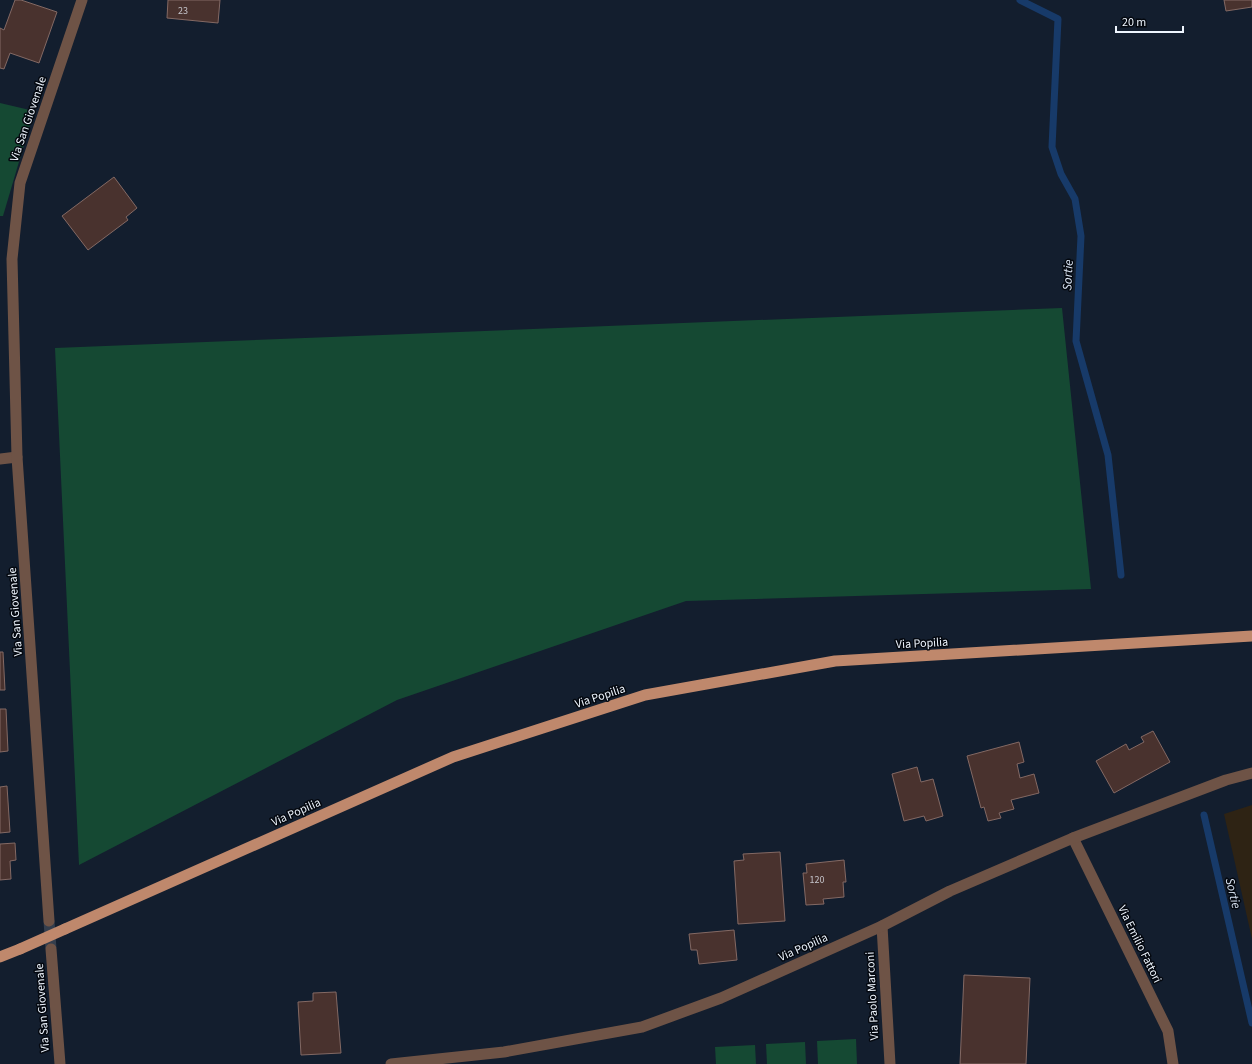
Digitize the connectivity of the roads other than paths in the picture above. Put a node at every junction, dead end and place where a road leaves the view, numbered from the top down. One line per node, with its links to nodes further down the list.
1 (82, 0): 2 (street, Via San Giovenale)
2 (17, 457): 3 (street); 7 (street, Via San Giovenale)
3 (0, 459)
4 (1252, 636): 10 (main road, Via Popilia, bridge)
5 (1252, 773): 6 (street, Via Popilia)
6 (1073, 838): 8 (street, Via Popilia); 14 (street, Via Emilio Fattori)
7 (49, 921)
8 (882, 926): 12 (street, Via Popilia); 13 (street, Via Paolo Marconi)
9 (51, 950): 11 (street, Via San Giovenale)
10 (0, 957)
11 (60, 1064)
12 (391, 1064)
13 (890, 1064)
14 (1173, 1064)

